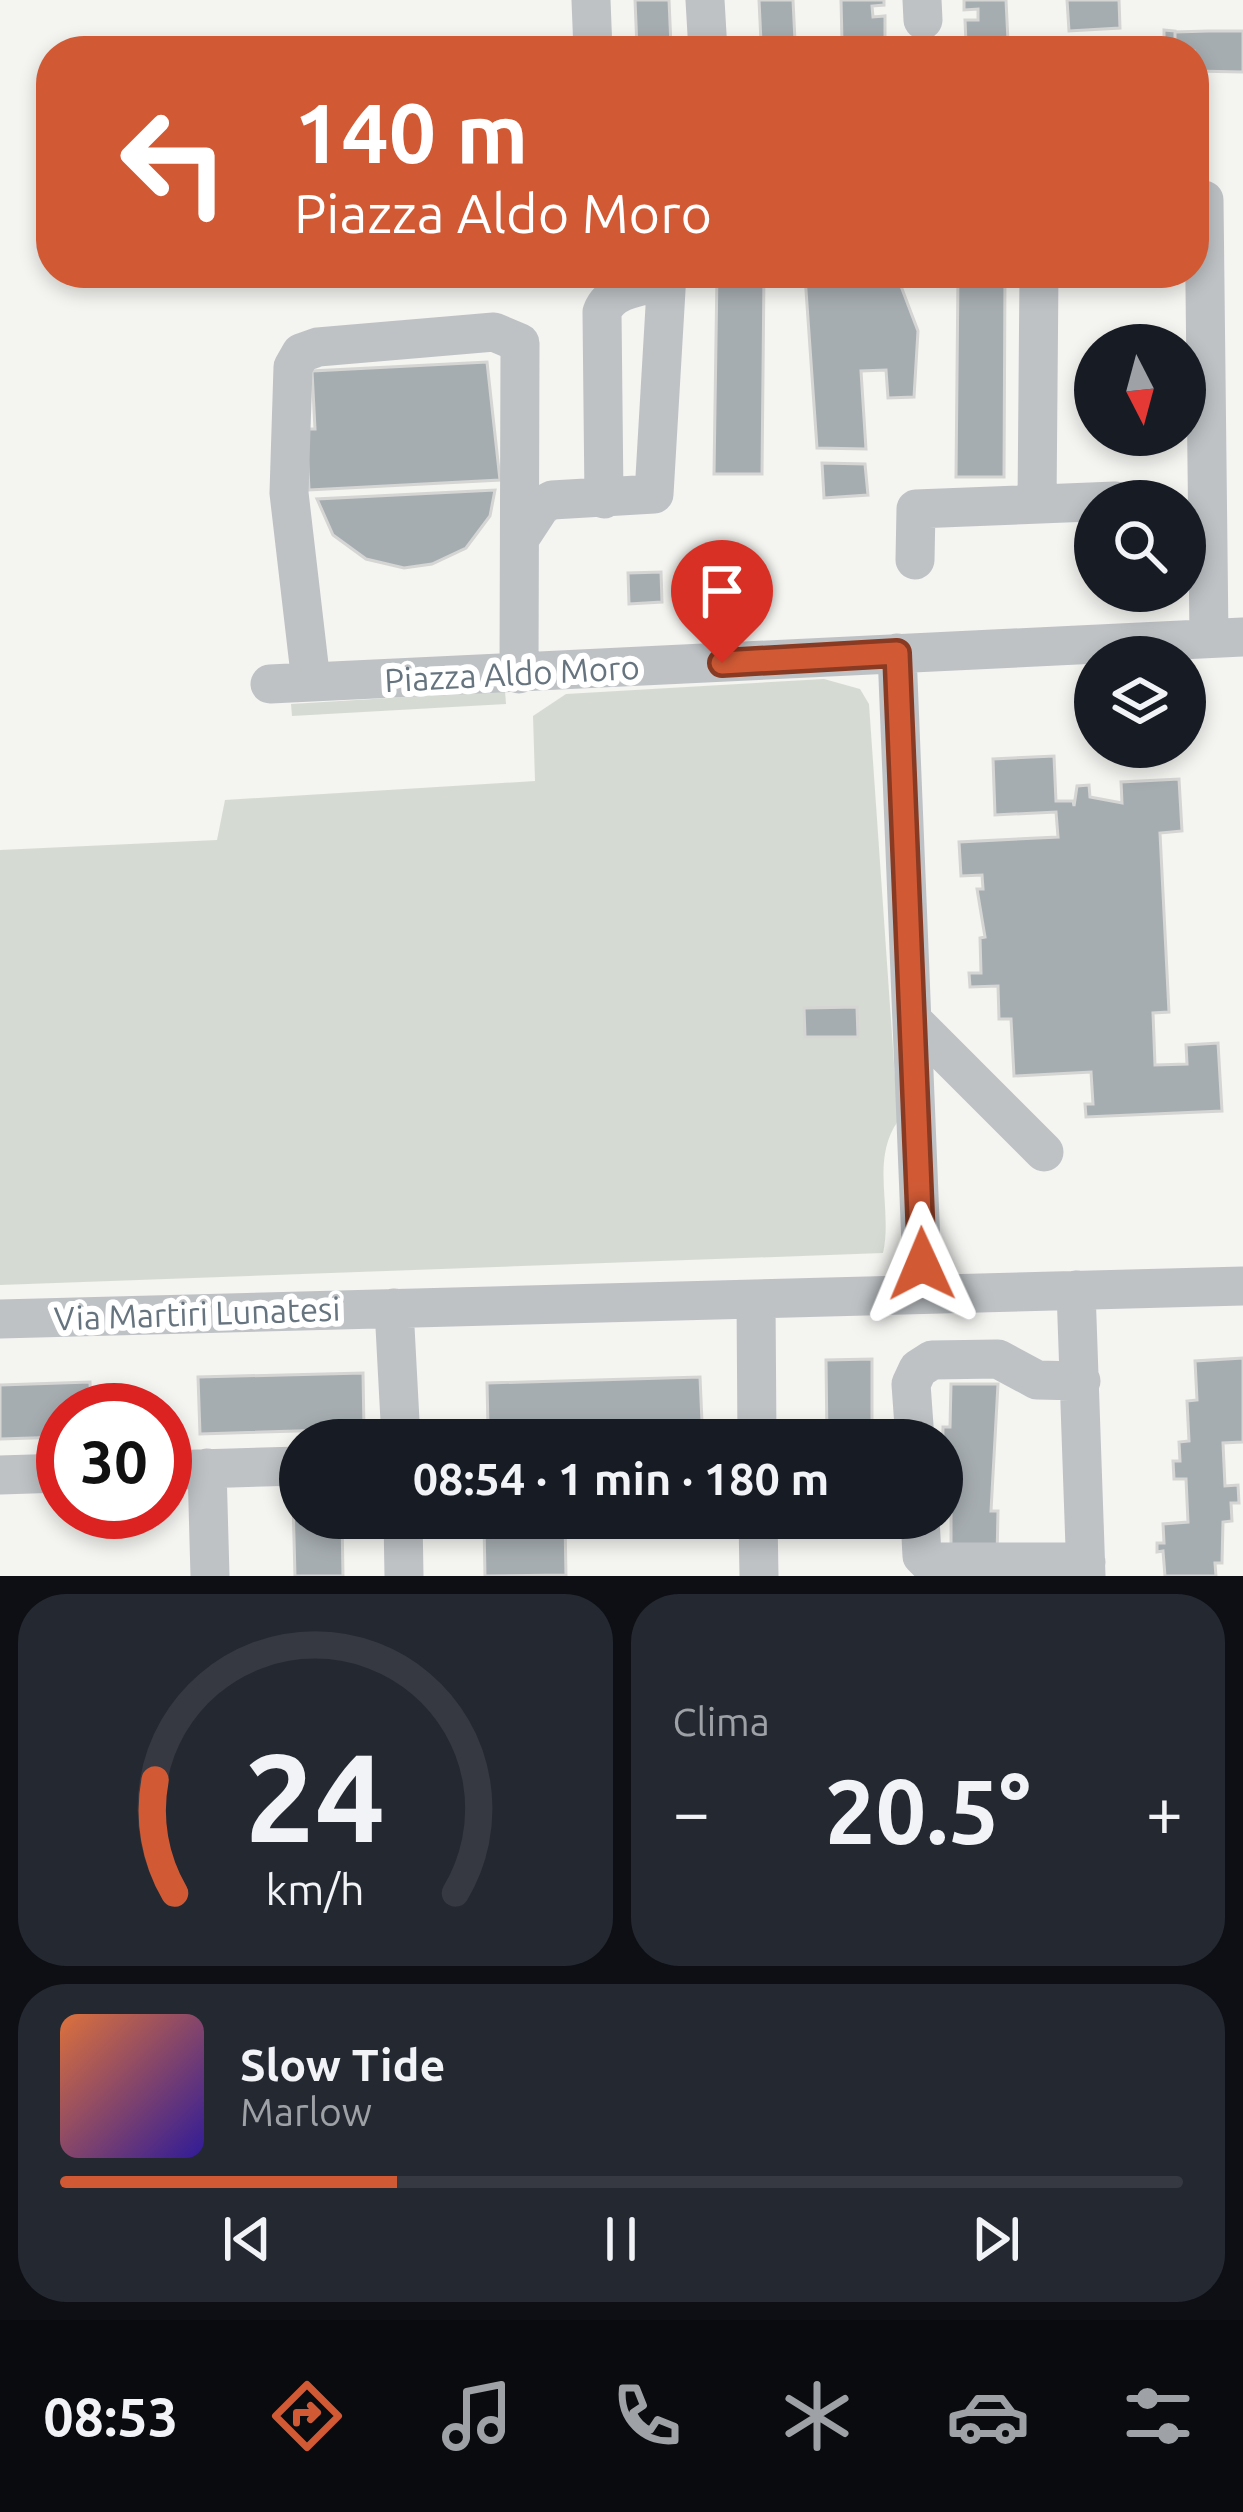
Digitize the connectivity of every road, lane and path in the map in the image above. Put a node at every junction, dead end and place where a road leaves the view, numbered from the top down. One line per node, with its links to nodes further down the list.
1 (591, 0): 3 (street)
2 (706, 0): 4 (street)
3 (592, 36)
4 (707, 36)
5 (633, 288): 9 (street)
6 (667, 288): 9 (street)
7 (1039, 288): 10 (street)
8 (1208, 288): 14 (street)
9 (604, 499): 12 (street)
10 (1037, 502): 11 (street); 13 (street)
11 (1074, 502)
12 (520, 538): 16 (street); 17 (street)
13 (915, 560)
14 (1226, 638): 15 (street, Piazza Aldo Moro)
15 (897, 653): 16 (street, Piazza Aldo Moro); 19 (street)
16 (519, 674): 17 (street, Piazza Aldo Moro)
17 (311, 682): 18 (street, Piazza Aldo Moro)
18 (270, 684)
19 (915, 1023): 20 (street); 23 (street)
20 (1043, 1152)
21 (1243, 1286): 22 (street, Via Martiri Lunatesi)
22 (1076, 1290): 23 (street, Via Martiri Lunatesi); 27 (street)
23 (922, 1294): 24 (street, Via Martiri Lunatesi)
24 (757, 1299): 25 (street, Via Martiri Lunatesi); 29 (street)
25 (394, 1308): 26 (street, Via Martiri Lunatesi); 28 (street)
26 (0, 1319)
27 (1081, 1381): 30 (street); 39 (street)
28 (400, 1419)
29 (757, 1419)
30 (914, 1419)
31 (279, 1466): 32 (street)
32 (207, 1468): 33 (street); 40 (street)
33 (192, 1469)
34 (36, 1474): 35 (street)
35 (0, 1475)
36 (403, 1539): 41 (street)
37 (758, 1539): 42 (street)
38 (921, 1539): 39 (street)
39 (1086, 1569)
40 (209, 1576)
41 (404, 1576)
42 (759, 1576)

